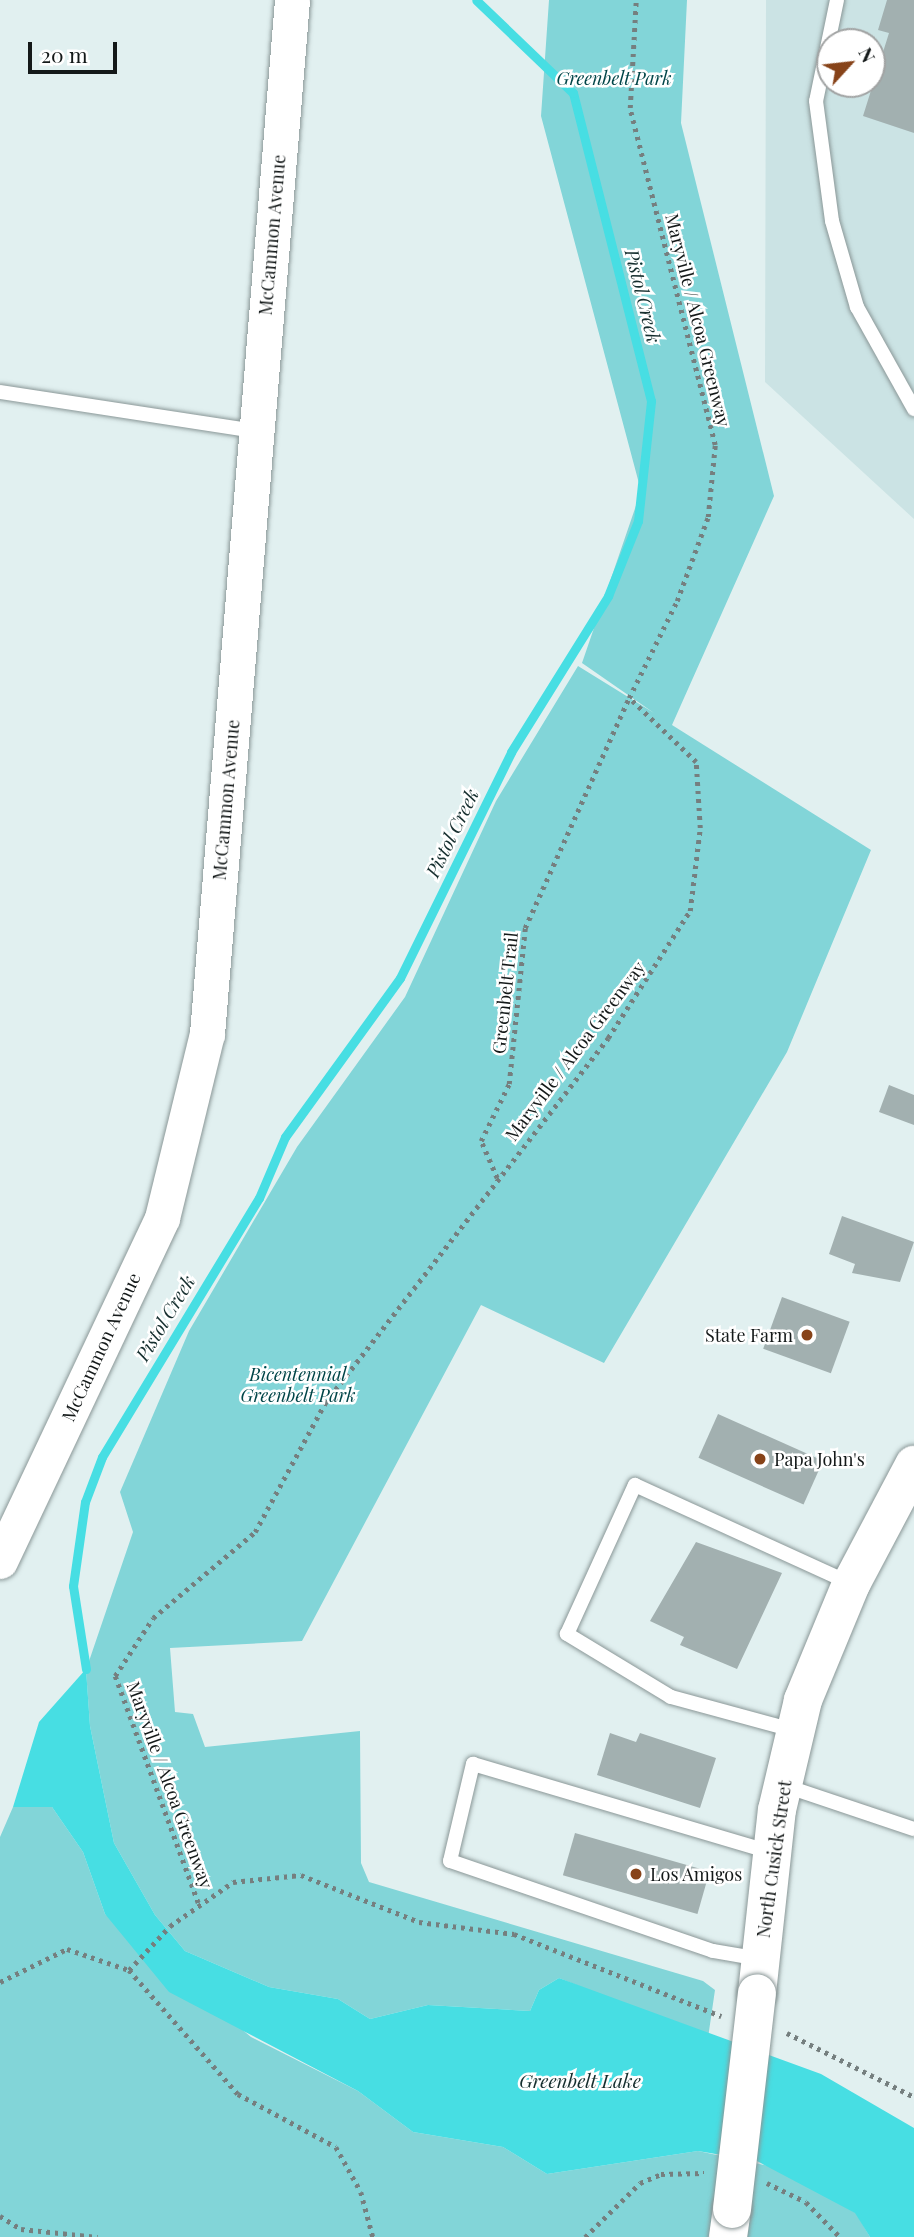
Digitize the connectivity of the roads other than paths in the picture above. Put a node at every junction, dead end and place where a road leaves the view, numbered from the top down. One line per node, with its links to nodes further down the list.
1 (292, 0): 5 (street, McCammon Avenue)
2 (837, 0): 4 (lane)
3 (0, 392): 5 (lane)
4 (914, 409)
5 (256, 431): 7 (street, McCammon Avenue)
6 (914, 1465): 8 (main road, North Cusick Street)
7 (3, 1547)
8 (851, 1584): 9 (main road, North Cusick Street); 9 (lane)
9 (797, 1731): 10 (main road, North Cusick Street)
10 (782, 1784): 11 (lane); 12 (main road, North Cusick Street)
11 (914, 1829)
12 (772, 1853): 13 (main road, North Cusick Street); 13 (lane)
13 (759, 1976): 14 (main road, North Cusick Street, bridge)
14 (730, 2223)

